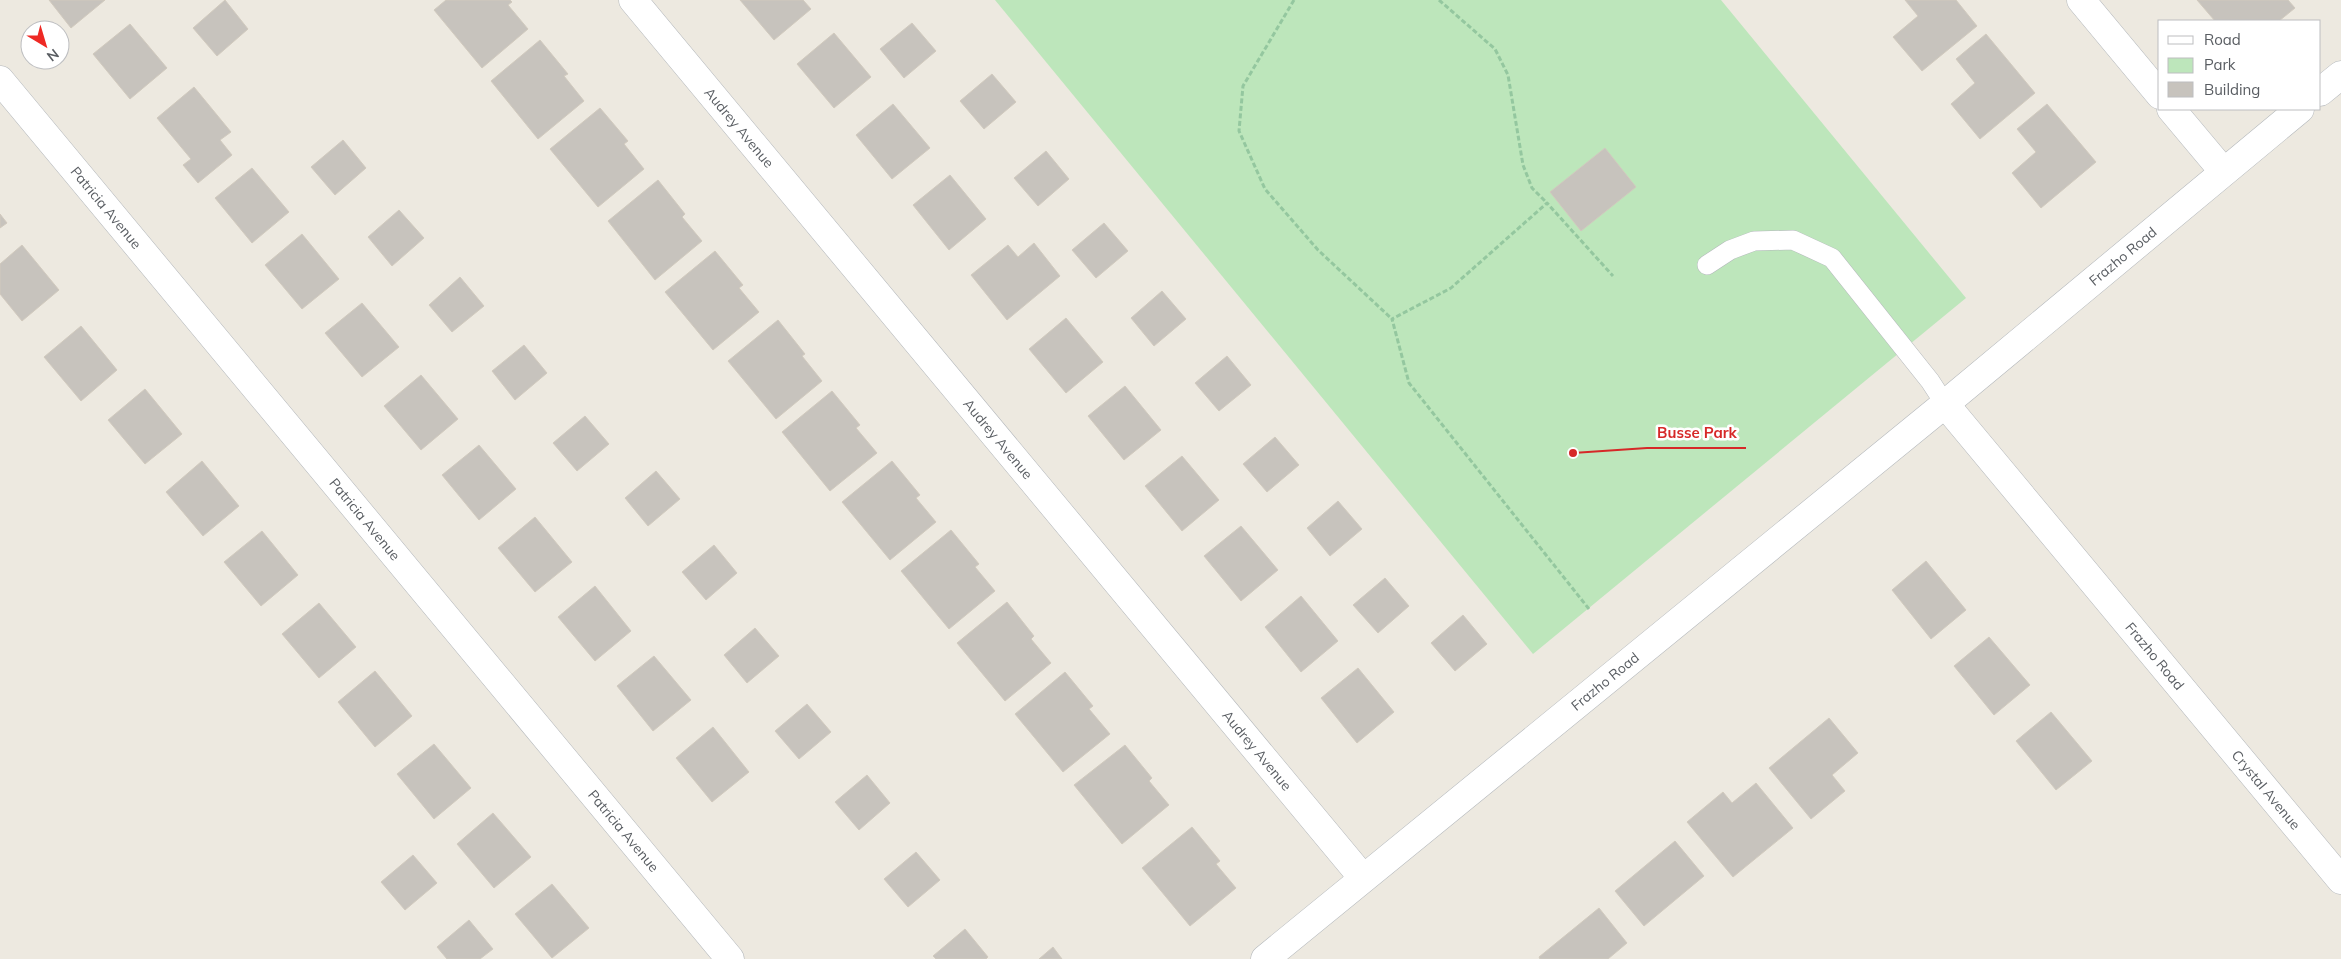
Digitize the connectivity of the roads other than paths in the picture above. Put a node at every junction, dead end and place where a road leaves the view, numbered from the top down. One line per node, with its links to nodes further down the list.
1 (633, 0): 13 (street, Audrey Avenue)
2 (2081, 0): 6 (street)
3 (2341, 75): 5 (street)
4 (0, 80): 15 (street, Patricia Avenue)
5 (2321, 91)
6 (2158, 93)
7 (2172, 110): 9 (street)
8 (2299, 110): 9 (street, Frazho Road)
9 (2223, 172): 11 (street, Frazho Road)
10 (1707, 265): 11 (lane)
11 (1945, 404): 12 (street, Frazho Road); 13 (street, Frazho Road)
12 (2192, 701): 14 (street, Crystal Avenue)
13 (1363, 878): 16 (street, Frazho Road)
14 (2341, 880)
15 (730, 959)
16 (1265, 959)

